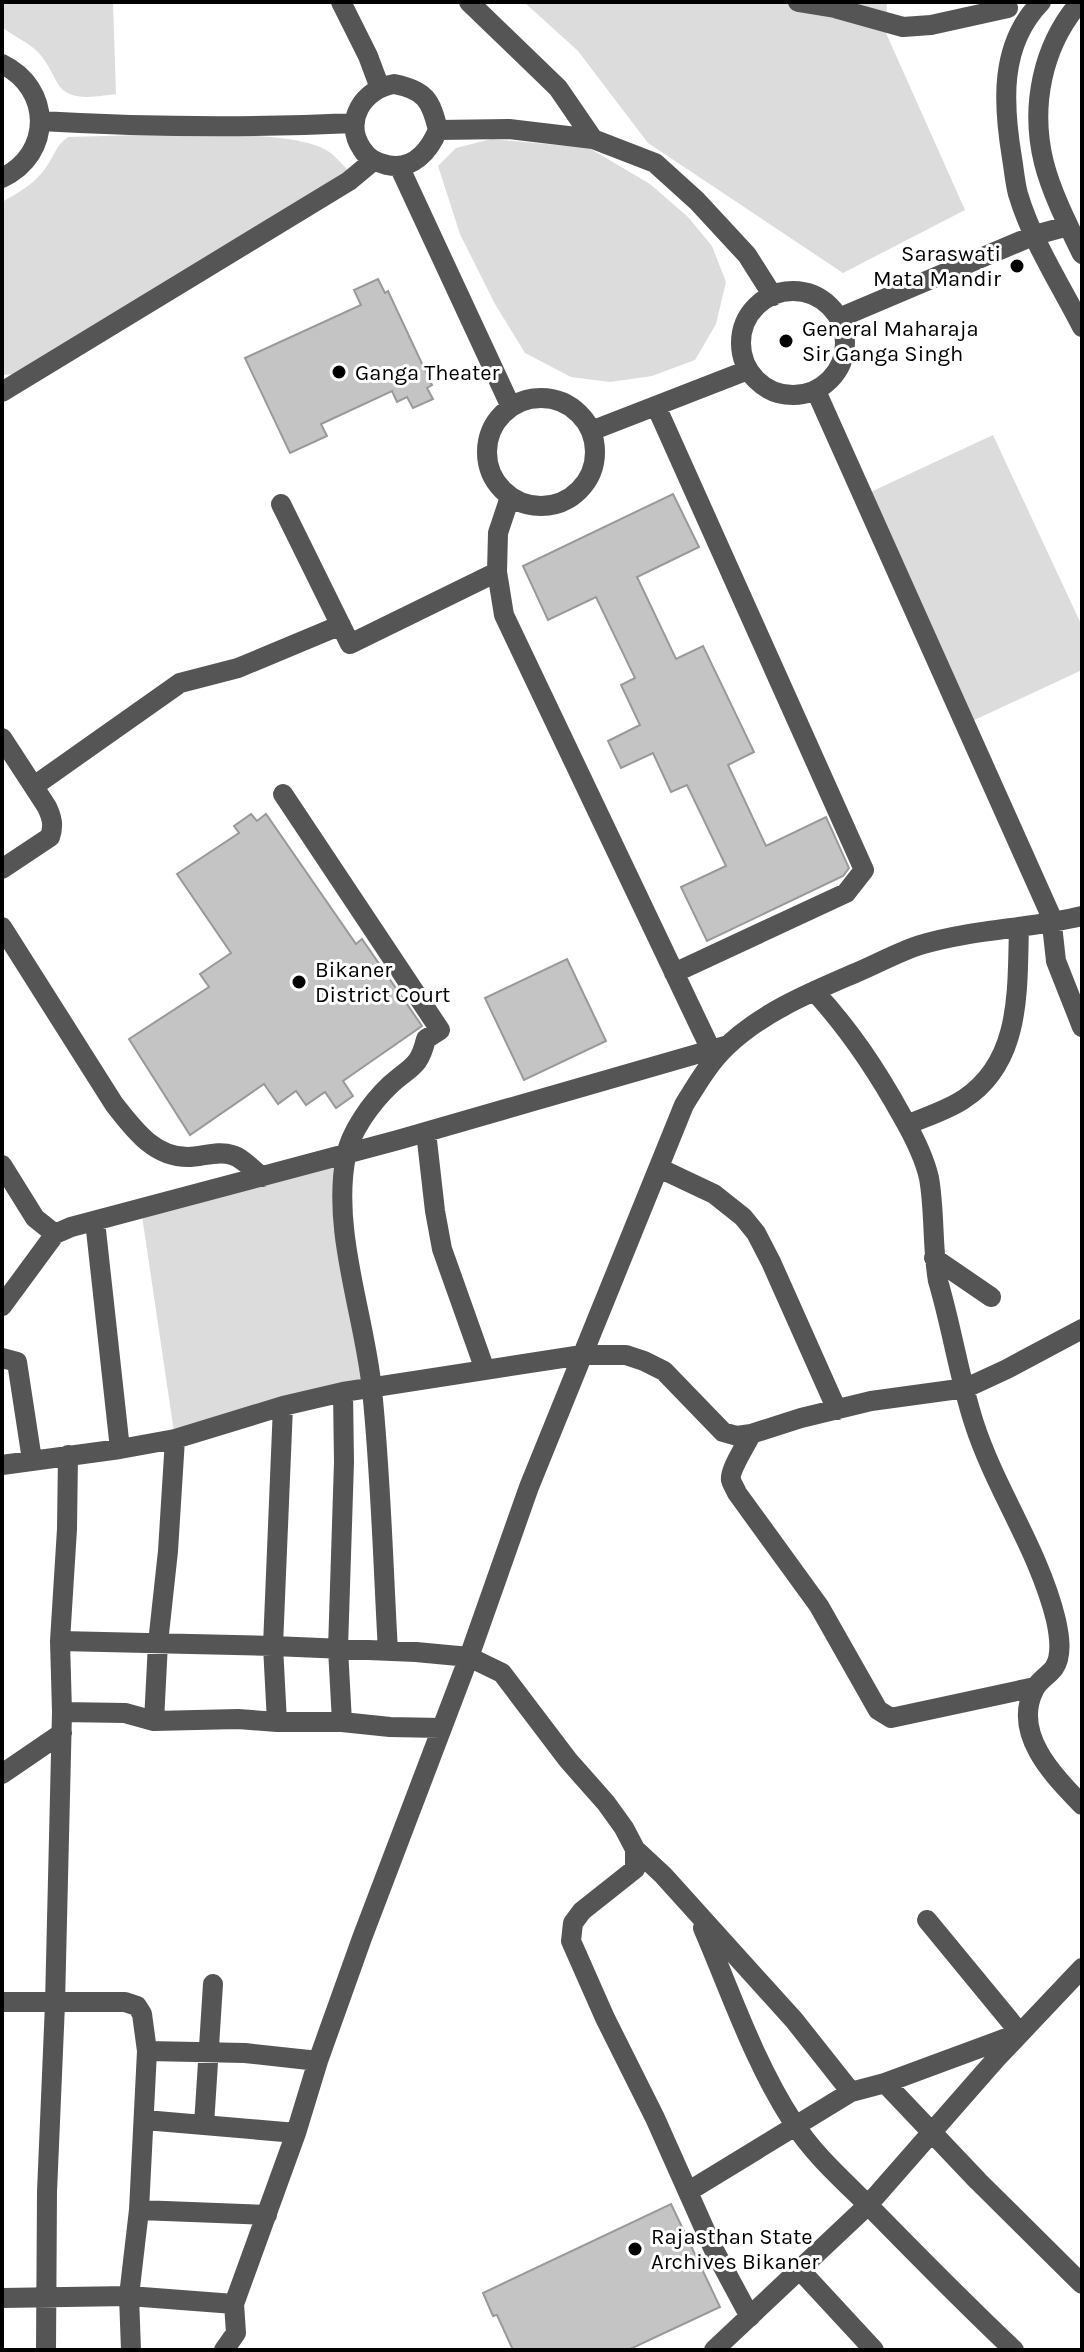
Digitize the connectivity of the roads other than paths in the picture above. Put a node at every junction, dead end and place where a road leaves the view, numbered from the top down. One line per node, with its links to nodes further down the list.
1 (341, 2): 9 (street)
2 (469, 2): 13 (street)
3 (798, 2): 5 (street)
4 (1080, 2): 17 (street)
5 (837, 5): 6 (street)
6 (1007, 5): 7 (street)
7 (1037, 6): 18 (street)
8 (2, 64): 10 (street)
9 (380, 88): 11 (street); 12 (street)
10 (40, 121): 11 (street); 16 (street)
11 (354, 123): 14 (street)
12 (438, 130): 13 (street); 15 (street)
13 (593, 139): 20 (street)
14 (373, 161): 15 (street); 25 (street)
15 (399, 166): 27 (street)
16 (2, 178)
17 (1068, 226): 18 (street); 19 (street)
18 (1035, 235): 21 (street); 22 (street)
19 (1082, 254)
20 (773, 296): 21 (street); 23 (street)
21 (839, 318): 24 (street)
22 (1082, 327)
23 (748, 370): 24 (street); 26 (street)
24 (816, 391): 38 (street)
25 (2, 392)
26 (656, 406): 28 (street); 41 (street)
27 (511, 407): 28 (street); 29 (street)
28 (591, 431): 29 (street)
29 (510, 497): 31 (street)
30 (281, 504): 32 (street)
31 (497, 572): 32 (street); 41 (street)
32 (341, 625): 34 (street)
33 (2, 738): 34 (street)
34 (34, 786): 36 (street)
35 (283, 794): 47 (street)
36 (2, 869)
37 (1082, 916): 38 (street)
38 (1052, 924): 40 (street); 43 (street)
39 (2, 927): 50 (street)
40 (1019, 928): 42 (street); 45 (street)
41 (674, 973): 44 (street)
42 (814, 991): 44 (street); 45 (street)
43 (1082, 1027)
44 (719, 1048): 46 (street); 49 (street)
45 (907, 1125): 53 (street)
46 (426, 1132): 47 (street); 59 (street)
47 (346, 1154): 50 (street); 60 (street)
48 (2, 1165): 52 (street)
49 (659, 1168): 57 (street); 64 (street)
50 (262, 1177): 51 (street)
51 (95, 1221): 52 (street); 67 (street)
52 (55, 1234): 55 (street)
53 (934, 1258): 54 (street); 61 (street)
54 (991, 1297)
55 (3, 1302)
56 (1082, 1329): 61 (street)
57 (582, 1355): 59 (street); 65 (street); 76 (street)
58 (2, 1358): 69 (street)
59 (485, 1370): 60 (street)
60 (372, 1388): 62 (street); 75 (street)
61 (966, 1388): 64 (street); 77 (street)
62 (343, 1392): 63 (street); 74 (street)
63 (283, 1406): 66 (street); 73 (street)
64 (837, 1410): 65 (street)
65 (751, 1434): 77 (street)
66 (175, 1439): 67 (street); 72 (street)
67 (120, 1449): 68 (street)
68 (68, 1455): 69 (street); 71 (street)
69 (32, 1460): 70 (street)
70 (2, 1465)
71 (60, 1641): 72 (street); 81 (street)
72 (158, 1643): 73 (street); 78 (street)
73 (273, 1646): 74 (street); 79 (street)
74 (338, 1649): 75 (street); 80 (street)
75 (388, 1651): 76 (street)
76 (469, 1657): 82 (street); 85 (street)
77 (1035, 1687): 84 (street)
78 (154, 1721): 79 (street); 81 (street)
79 (277, 1722): 80 (street)
80 (342, 1722): 82 (street)
81 (62, 1723): 83 (street); 91 (street)
82 (441, 1728): 95 (street)
83 (2, 1774)
84 (1082, 1805)
85 (635, 1849): 86 (street); 103 (street)
86 (697, 1913): 97 (street); 100 (street)
87 (927, 1920): 92 (street)
88 (1082, 1968): 92 (street)
89 (213, 1984): 94 (street)
90 (2, 2002): 91 (street)
91 (55, 2004): 93 (street); 110 (street)
92 (1020, 2033): 96 (street); 102 (street)
93 (147, 2051): 94 (street); 98 (street)
94 (209, 2051): 95 (street); 99 (street)
95 (318, 2061): 101 (street)
96 (885, 2083): 97 (street); 102 (street)
97 (851, 2092): 100 (street)
98 (145, 2120): 99 (street); 105 (street)
99 (204, 2125): 101 (street)
100 (794, 2125): 103 (street); 104 (street)
101 (296, 2133): 106 (street)
102 (932, 2133): 104 (street); 108 (street)
103 (689, 2191): 113 (street)
104 (868, 2205): 107 (street); 119 (street)
105 (139, 2210): 106 (street); 109 (street)
106 (267, 2215): 112 (street)
107 (799, 2269): 113 (street); 118 (street)
108 (1082, 2284)
109 (129, 2296): 110 (street); 112 (street); 117 (street)
110 (46, 2297): 111 (street); 116 (street)
111 (2, 2298)
112 (234, 2304): 114 (street)
113 (750, 2317): 115 (street)
114 (234, 2344)
115 (727, 2346)
116 (46, 2350)
117 (131, 2350)
118 (874, 2350)
119 (1014, 2350)

